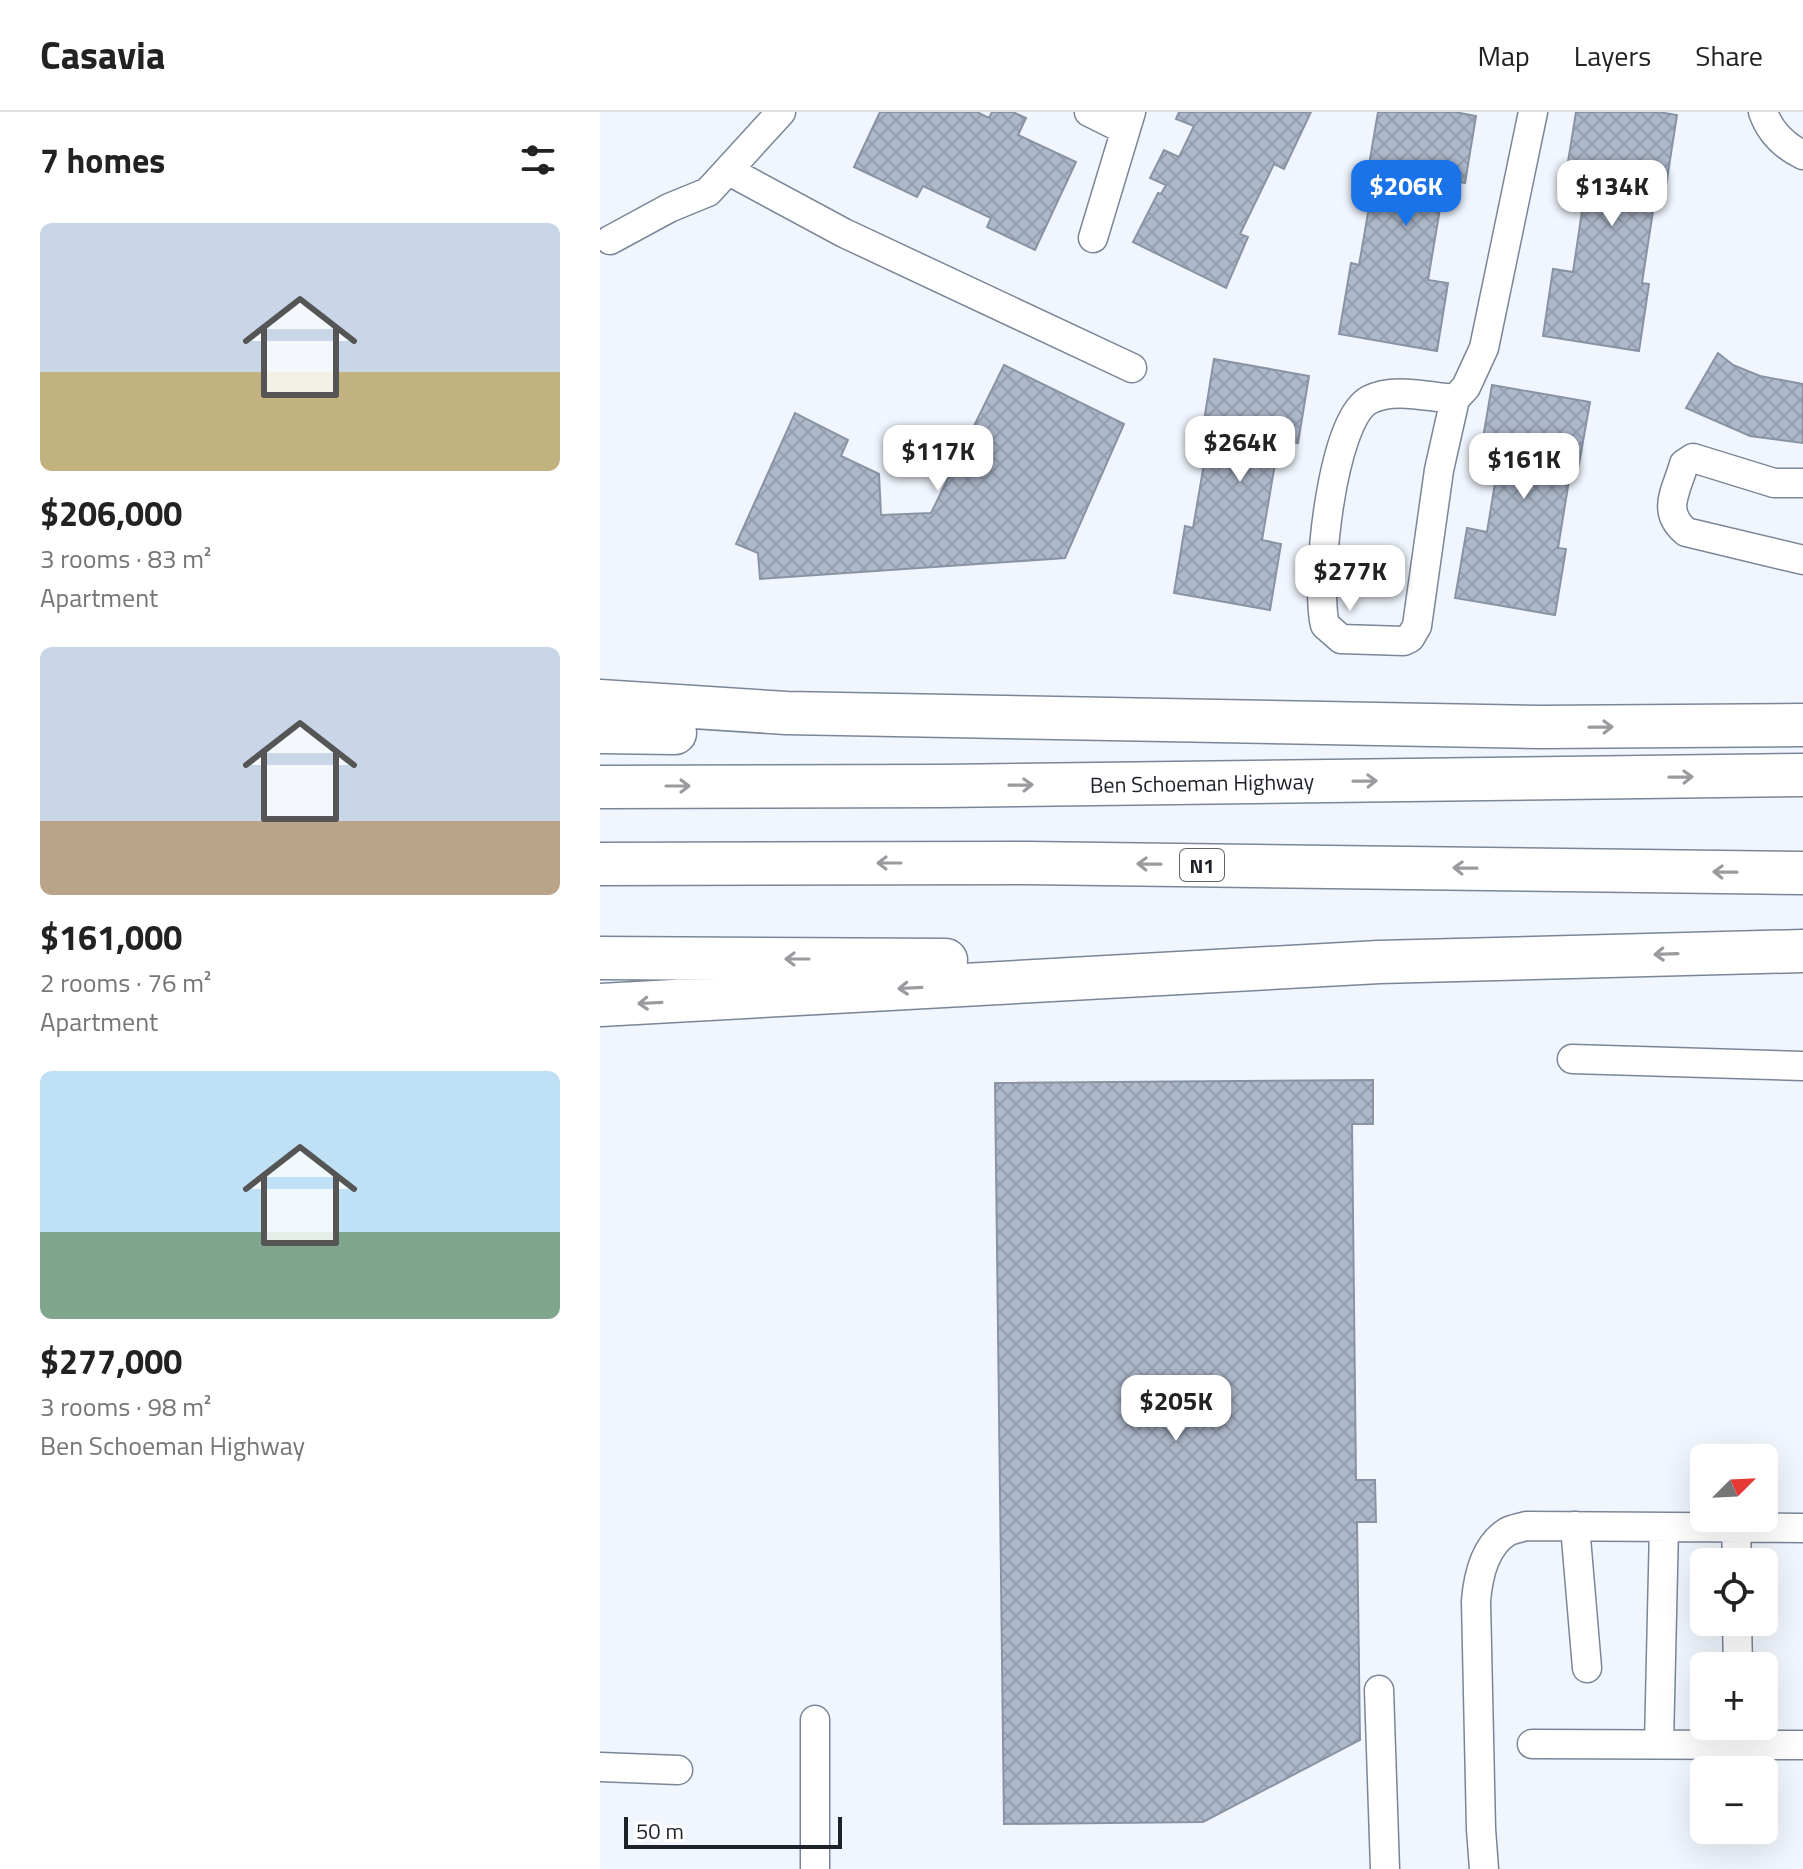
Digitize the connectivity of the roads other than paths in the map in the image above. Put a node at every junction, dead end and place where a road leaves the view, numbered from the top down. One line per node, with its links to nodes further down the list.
1 (781, 112): 7 (street)
2 (1089, 112): 5 (street)
3 (1533, 112): 11 (street)
4 (1763, 112): 6 (street)
5 (1128, 121): 8 (street)
6 (1803, 155)
7 (729, 171): 9 (street); 10 (street)
8 (1093, 238)
9 (610, 240)
10 (1132, 368)
11 (1455, 399): 11 (street)
12 (1803, 483): 13 (street)
13 (1803, 560)
14 (600, 701): 16 (highway)
15 (1803, 725): 16 (highway, one-way to 15)
16 (1540, 727): 17 (highway)
17 (600, 732)
18 (1803, 775): 19 (highway, Ben Schoeman Highway, one-way to 18)
19 (600, 787)
20 (600, 864): 21 (highway, N1, one-way to 20)
21 (1803, 873)
22 (1803, 951): 24 (highway, one-way to 24)
23 (600, 958): 24 (highway, one-way to 23)
24 (1379, 962): 25 (highway, one-way to 25)
25 (600, 1005)
26 (1572, 1059): 27 (street)
27 (1803, 1066)
28 (1575, 1526): 29 (street); 33 (street); 43 (street)
29 (1664, 1527): 30 (street); 37 (street)
30 (1690, 1527)
31 (1778, 1528): 32 (street)
32 (1803, 1528)
33 (1587, 1668)
34 (1379, 1690): 42 (street)
35 (815, 1720): 41 (street)
36 (1532, 1744): 37 (street)
37 (1659, 1744): 38 (street)
38 (1803, 1745)
39 (600, 1767): 40 (street)
40 (678, 1770)
41 (815, 1869)
42 (1385, 1869)
43 (1484, 1869)

